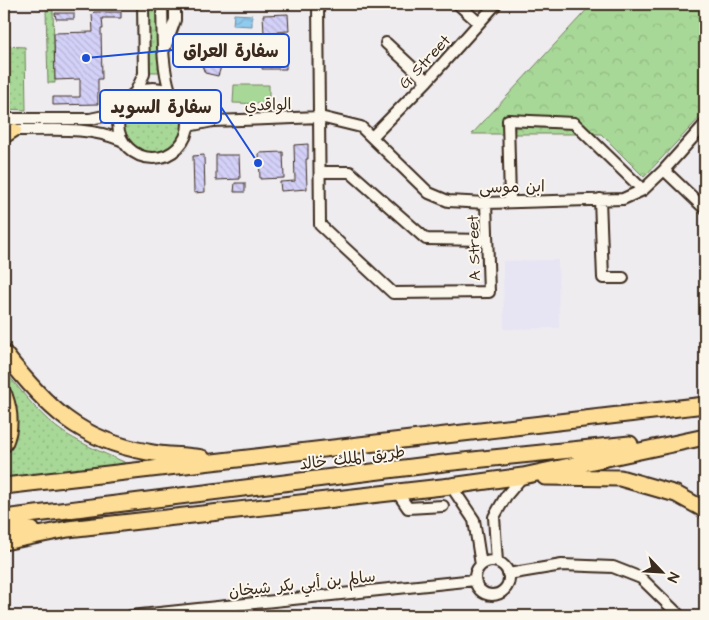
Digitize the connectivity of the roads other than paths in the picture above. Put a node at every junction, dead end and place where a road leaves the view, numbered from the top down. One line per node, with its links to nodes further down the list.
1 (143, 4): 11 (street)
2 (162, 4): 9 (street)
3 (175, 4): 9 (street)
4 (318, 4): 14 (street)
5 (458, 4): 7 (street)
6 (496, 4): 7 (street, G Street)
7 (479, 23): 10 (street, G Street)
8 (386, 43): 10 (street)
9 (163, 54): 12 (street)
10 (427, 81): 20 (street, G Street)
11 (136, 91): 12 (street); 13 (street)
12 (170, 91): 16 (street)
13 (119, 111): 15 (street); 21 (street)
14 (320, 117): 16 (street, الواقدي); 20 (street, ابن موسى); 23 (street)
15 (4, 119)
16 (188, 121): 21 (street)
17 (705, 124): 22 (street, ابن موسى)
18 (10, 130): 19 (main road); 21 (street)
19 (4, 137)
20 (372, 137): 27 (street, ابن موسى)
21 (122, 140)
22 (664, 170): 24 (street, ابن موسى); 28 (street)
23 (320, 172): 29 (street); 29 (street, A Street)
24 (642, 190): 25 (street, ابن موسى); 26 (street)
25 (600, 199): 26 (street, ابن موسى); 30 (street)
26 (510, 201): 27 (street, ابن موسى)
27 (486, 203): 29 (street, A Street)
28 (705, 209)
29 (487, 240)
30 (623, 278)
31 (4, 353): 36 (highway)
32 (4, 395): 35 (highway)
33 (705, 405): 36 (highway, طريق الملك خالد)
34 (705, 436): 37 (highway); 43 (highway, طريق الملك خالد)
35 (4, 444)
36 (218, 462): 38 (highway, طريق الملك خالد)
37 (523, 476): 39 (highway); 42 (highway); 47 (street)
38 (4, 486)
39 (451, 486): 40 (highway); 48 (street)
40 (397, 492): 41 (street); 44 (highway)
41 (443, 506)
42 (705, 510)
43 (4, 518)
44 (68, 529): 45 (highway); 46 (highway)
45 (4, 530)
46 (4, 542)
47 (497, 562): 48 (street); 49 (street)
48 (481, 565): 50 (street)
49 (508, 574): 50 (street); 52 (street)
50 (475, 580): 51 (street, سالم بن أبي بكر شيخان)
51 (132, 616)
52 (680, 616)

